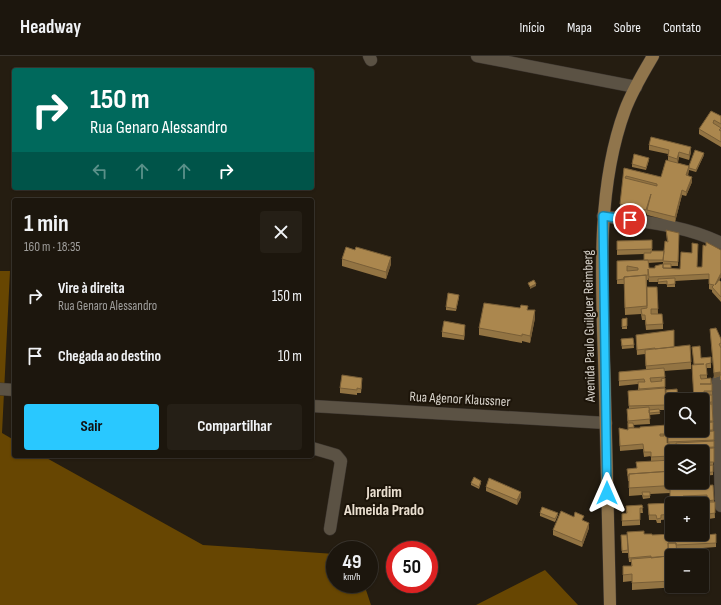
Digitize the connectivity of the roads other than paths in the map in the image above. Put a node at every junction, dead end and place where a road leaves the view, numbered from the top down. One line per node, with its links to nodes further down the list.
1 (477, 56): 3 (street)
2 (653, 56): 3 (main road, Avenida Paulo Guilguer Reimberg)
3 (636, 87): 4 (main road, Avenida Paulo Guilguer Reimberg)
4 (603, 216): 5 (street); 10 (main road, Avenida Paulo Guilguer Reimberg)
5 (721, 243)
6 (718, 381): 12 (street)
7 (0, 389): 8 (street)
8 (12, 390)
9 (314, 406): 10 (street, Rua Agenor Klaussner)
10 (606, 422): 14 (main road, Avenida Paulo Guilguer Reimberg)
11 (314, 449): 13 (street)
12 (721, 506)
13 (330, 529)
14 (610, 605)

